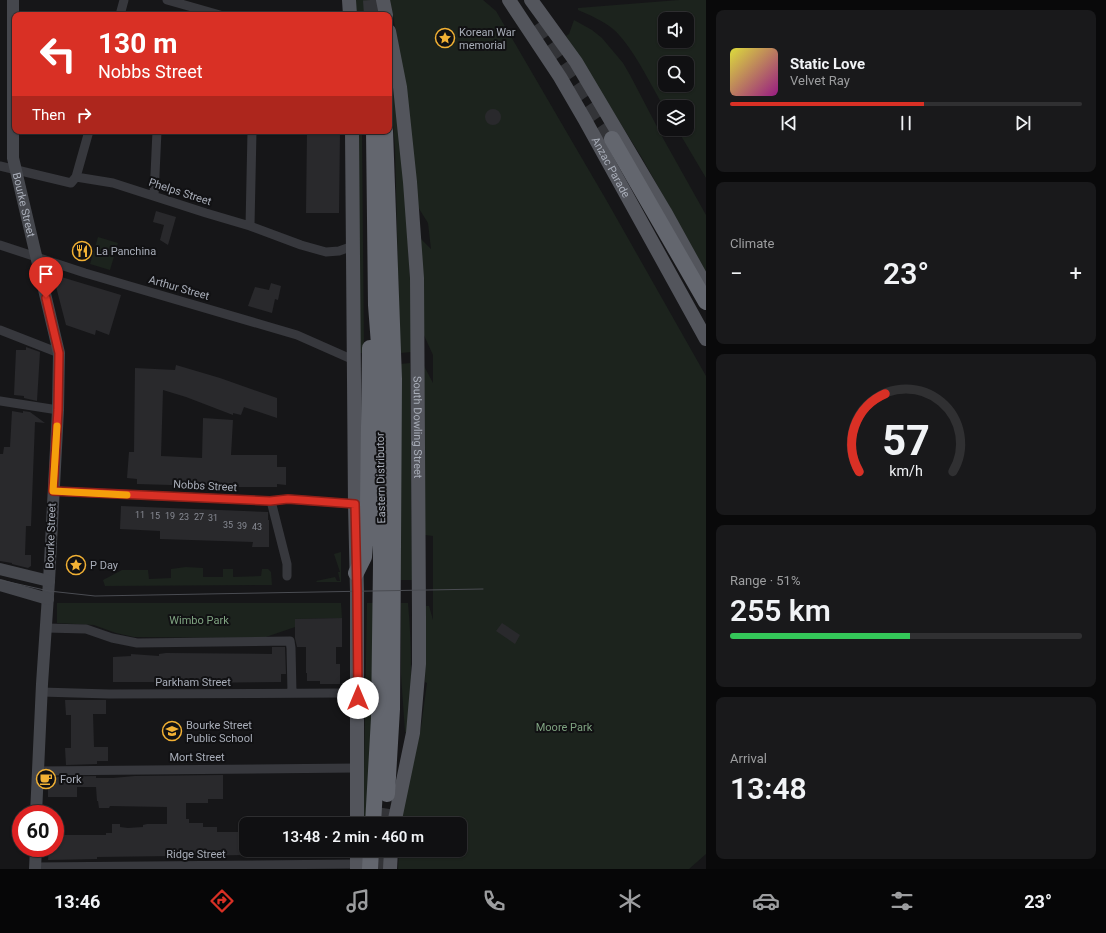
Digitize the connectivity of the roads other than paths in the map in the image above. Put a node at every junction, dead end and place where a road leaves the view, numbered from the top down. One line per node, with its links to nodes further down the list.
1 (13, 0): 8 (street, Bourke Street)
2 (124, 0): 9 (street)
3 (167, 0): 10 (street)
4 (349, 0): 11 (main road)
5 (383, 0): 12 (main road)
6 (509, 0): 34 (main road, Anzac Parade)
7 (531, 0): 30 (main road, Anzac Parade)
8 (13, 12)
9 (121, 12)
10 (208, 12)
11 (350, 12)
12 (385, 12)
13 (392, 46): 58 (main road, South Dowling Street)
14 (12, 134): 23 (street, Bourke Street)
15 (87, 134): 24 (street)
16 (157, 134): 25 (street)
17 (252, 134): 26 (street)
18 (352, 134): 28 (main road)
19 (374, 134): 32 (highway, Eastern Distributor)
20 (385, 134): 54 (highway, Eastern Distributor)
21 (612, 139): 31 (highway)
22 (0, 166): 23 (street, Phelps Street)
23 (15, 170): 24 (street, Phelps Street); 29 (street, Bourke Street)
24 (76, 176): 25 (street, Phelps Street)
25 (154, 196): 26 (street, Phelps Street)
26 (250, 226): 28 (street, Phelps Street)
27 (0, 245): 29 (street, Arthur Street)
28 (353, 246): 41 (main road)
29 (37, 256): 35 (street, Bourke Street); 36 (street, Arthur Street)
30 (706, 286)
31 (706, 302)
32 (376, 305): 43 (highway); 57 (highway, Eastern Distributor)
33 (0, 330): 35 (street)
34 (706, 339)
35 (59, 353): 38 (street, Bourke Street)
36 (349, 358)
37 (0, 401): 38 (street)
38 (58, 410): 39 (street, Bourke Street)
39 (53, 491): 40 (street, Nobbs Street); 45 (street, Bourke Street)
40 (270, 501): 41 (street, Nobbs Street); 44 (street)
41 (355, 504): 43 (main road)
42 (0, 569): 45 (street)
43 (356, 573): 52 (main road)
44 (287, 576)
45 (50, 581): 47 (street, Bourke Street)
46 (0, 586): 47 (street)
47 (48, 599): 48 (street, Bourke Street)
48 (46, 628): 49 (street, Bourke Street); 50 (street)
49 (41, 692): 50 (street, Parkham Street); 53 (street, Bourke Street)
50 (292, 693): 51 (street, Parkham Street)
51 (345, 693)
52 (357, 768): 53 (street, Mort Street); 56 (main road)
53 (38, 770): 55 (street, Bourke Street)
54 (387, 794)
55 (36, 805)
56 (357, 817)
57 (373, 817)
58 (395, 817)
59 (36, 857): 63 (street)
60 (359, 857): 64 (main road)
61 (367, 857): 64 (highway)
62 (391, 857): 65 (main road)
63 (35, 868): 64 (street, Ridge Street)
64 (361, 868)
65 (390, 869)

